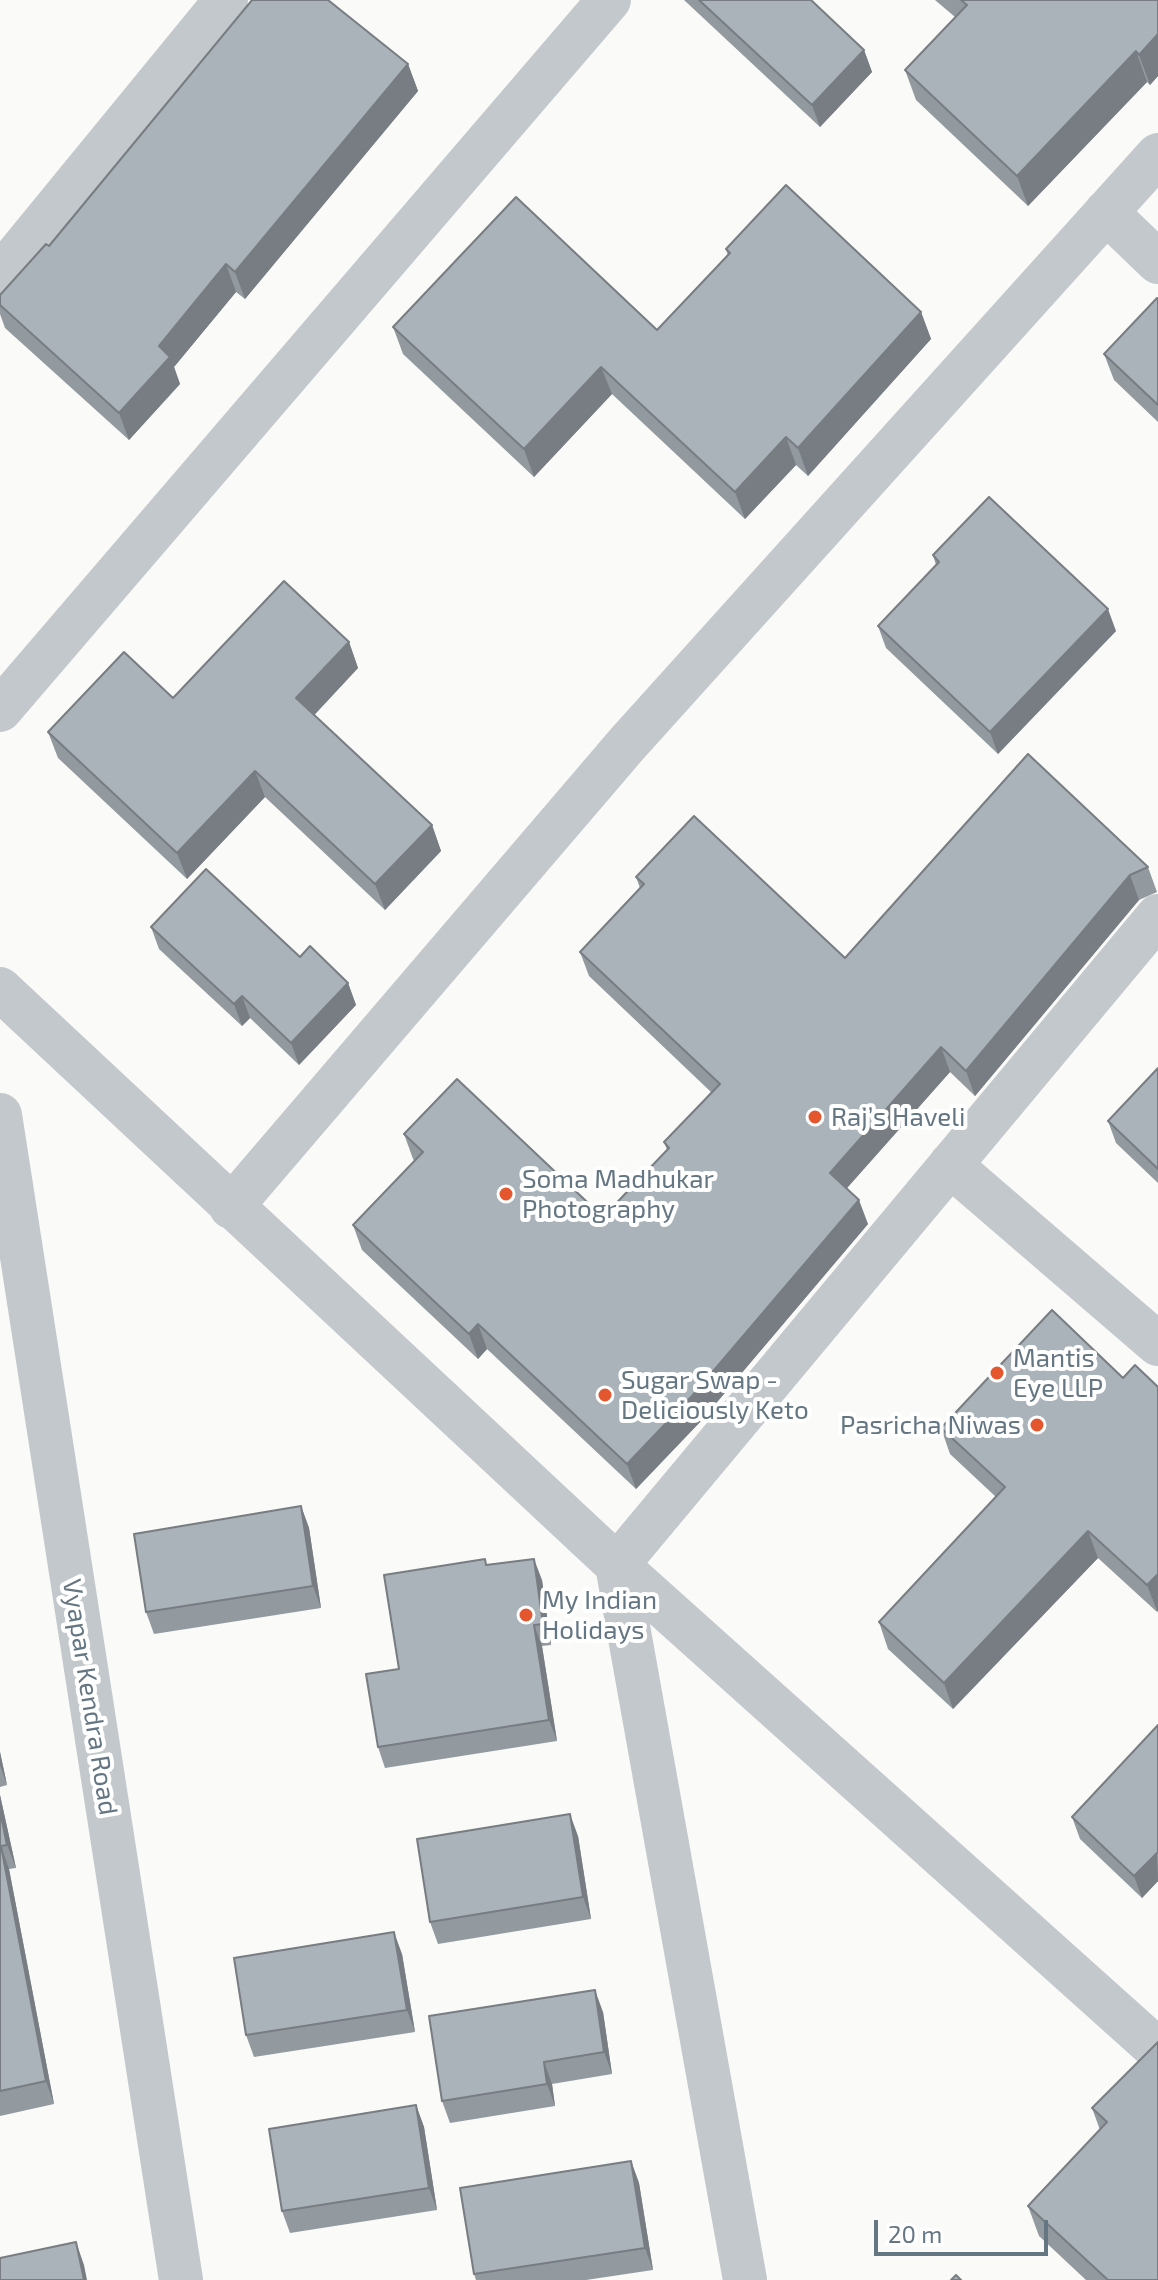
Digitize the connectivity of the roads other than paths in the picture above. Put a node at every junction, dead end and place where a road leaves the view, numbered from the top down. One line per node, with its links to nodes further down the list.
1 (226, 0): 6 (street)
2 (609, 0): 7 (street)
3 (1158, 155): 4 (street)
4 (1106, 212): 5 (street); 12 (street)
5 (1158, 262)
6 (0, 276)
7 (0, 710)
8 (1158, 916): 11 (street)
9 (0, 989): 12 (street)
10 (0, 1115): 16 (street, Vyapar Kendra Road)
11 (950, 1165): 13 (street); 14 (street)
12 (231, 1207): 14 (street)
13 (1158, 1344)
14 (617, 1565): 15 (street); 17 (street)
15 (1158, 2050)
16 (181, 2280)
17 (745, 2280)

